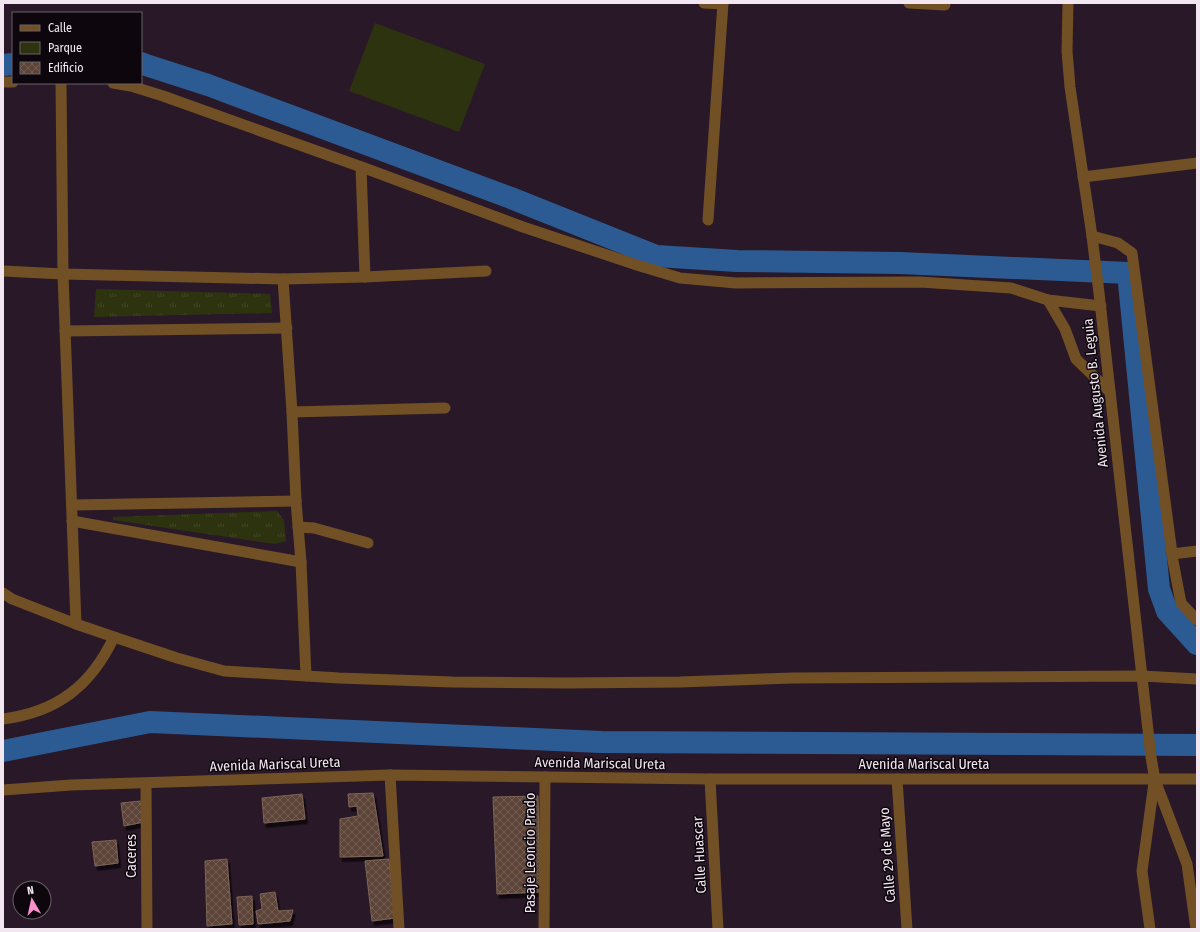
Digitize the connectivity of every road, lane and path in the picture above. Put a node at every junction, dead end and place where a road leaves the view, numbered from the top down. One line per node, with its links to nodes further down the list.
1 (704, 3): 4 (street)
2 (909, 3): 5 (street)
3 (1068, 3): 10 (street, Avenida Augusto B. Leguia)
4 (723, 4): 11 (street)
5 (945, 5)
6 (61, 84): 15 (street)
7 (119, 84): 9 (street)
8 (1197, 163): 10 (street)
9 (361, 167): 16 (street); 18 (street)
10 (1083, 177): 12 (street, Avenida Augusto B. Leguia)
11 (708, 220)
12 (1092, 236): 19 (street, Avenida Augusto B. Leguia); 31 (street)
13 (3, 271): 15 (street)
14 (486, 271): 16 (street)
15 (63, 274): 17 (street); 21 (street)
16 (365, 277): 17 (street)
17 (284, 279): 20 (street)
18 (1048, 300): 19 (street); 22 (street)
19 (1101, 306): 22 (street, Avenida Augusto B. Leguia)
20 (287, 328): 21 (street); 24 (street)
21 (65, 331): 26 (street)
22 (1110, 392): 38 (street, Avenida Augusto B. Leguia)
23 (445, 408): 24 (street)
24 (292, 412): 25 (street)
25 (296, 501): 26 (street); 28 (street)
26 (72, 505): 27 (street)
27 (72, 521): 32 (street); 35 (street)
28 (298, 527): 29 (street); 32 (street)
29 (368, 543)
30 (1197, 551): 31 (street)
31 (1172, 554): 34 (street)
32 (301, 562): 37 (street)
33 (3, 593): 35 (street)
34 (1197, 620)
35 (76, 624): 36 (street)
36 (114, 637): 37 (street); 40 (street)
37 (306, 676): 38 (street)
38 (1142, 676): 39 (street); 46 (street, Avenida Augusto B. Leguia)
39 (1197, 679)
40 (3, 719)
41 (390, 775): 42 (street, Avenida Mariscal Ureta); 47 (street, Avenida Mariscal Ureta); 50 (street)
42 (545, 777): 43 (street, Avenida Mariscal Ureta); 51 (street, Pasaje Leoncio Prado)
43 (710, 779): 44 (street, Avenida Mariscal Ureta); 52 (street, Calle Huascar)
44 (897, 779): 46 (street, Avenida Mariscal Ureta); 53 (street, Calle 29 de Mayo)
45 (1197, 779): 46 (street, Avenida Mariscal Ureta)
46 (1154, 780): 54 (street, Avenida Augusto B. Leguia); 55 (street, Avenida Augusto B. Leguia)
47 (146, 784): 48 (street, Avenida Mariscal Ureta); 49 (street, Caceres)
48 (3, 790)
49 (147, 929)
50 (399, 929)
51 (544, 929)
52 (718, 929)
53 (907, 929)
54 (1150, 929)
55 (1196, 929)

